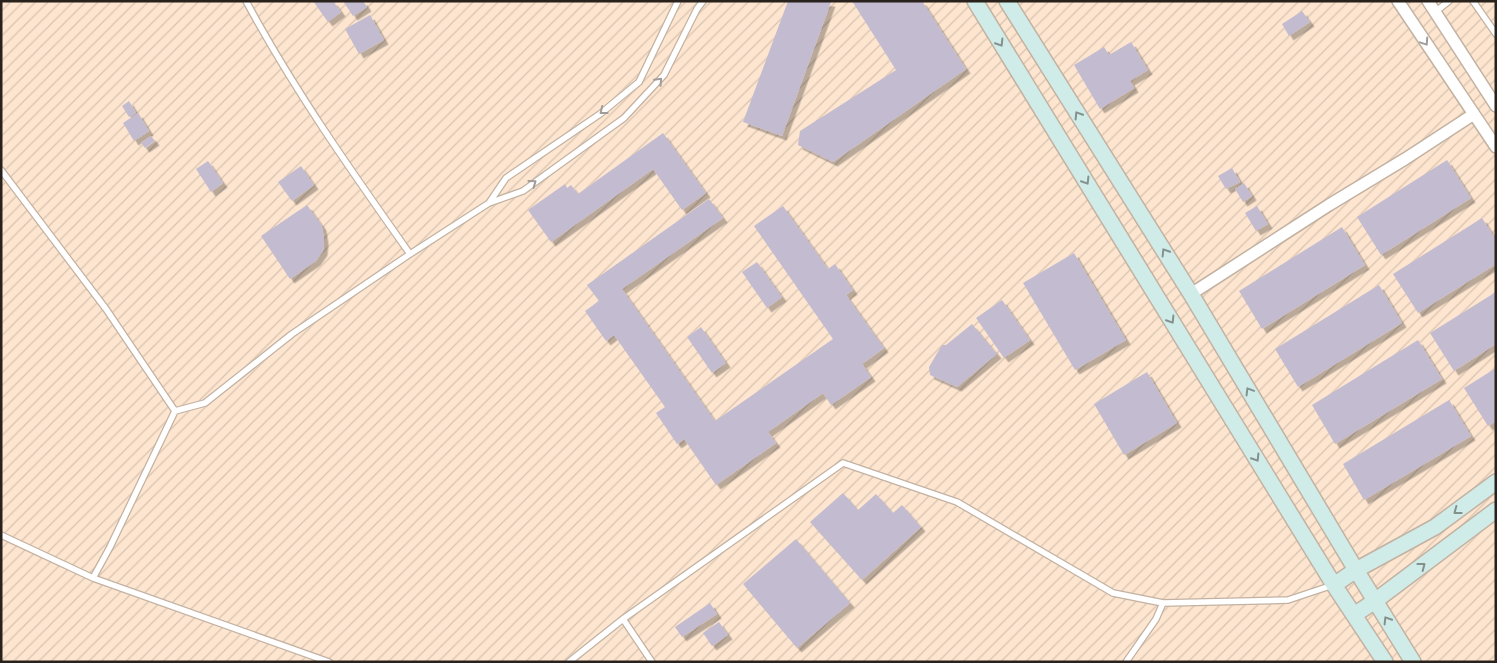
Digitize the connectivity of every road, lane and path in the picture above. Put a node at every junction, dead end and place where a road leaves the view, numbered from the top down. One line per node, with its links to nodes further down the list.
1 (246, 1): 18 (lane)
2 (678, 1): 17 (lane, one-way to 17)
3 (703, 1): 17 (lane, one-way to 3)
4 (975, 1): 26 (main road, one-way to 26)
5 (1007, 1): 19 (main road, one-way to 5)
6 (1398, 1): 13 (street, one-way to 13)
7 (1428, 1): 10 (street)
8 (1449, 1): 10 (lane)
9 (1473, 1): 11 (lane)
10 (1435, 12): 12 (street)
11 (1496, 34)
12 (1496, 106)
13 (1474, 114): 14 (street); 19 (street)
14 (1496, 147)
15 (1, 170): 16 (lane)
16 (4, 178): 20 (lane)
17 (489, 203): 18 (lane)
18 (410, 254): 20 (lane)
19 (1191, 294): 24 (main road, one-way to 19)
20 (175, 410): 25 (lane)
21 (1496, 482): 24 (main road, one-way to 24)
22 (1496, 510): 27 (main road, one-way to 22)
23 (1, 536): 25 (lane)
24 (1356, 570): 26 (main road); 27 (main road)
25 (92, 578): 31 (lane)
26 (1334, 585): 28 (lane); 29 (main road)
27 (1375, 601): 29 (main road); 36 (main road, one-way to 27)
28 (1164, 604): 30 (lane); 34 (lane)
29 (1354, 615): 35 (main road)
30 (623, 619): 32 (lane); 33 (lane)
31 (329, 662)
32 (569, 662)
33 (652, 662)
34 (1126, 662)
35 (1386, 662)
36 (1413, 662)

